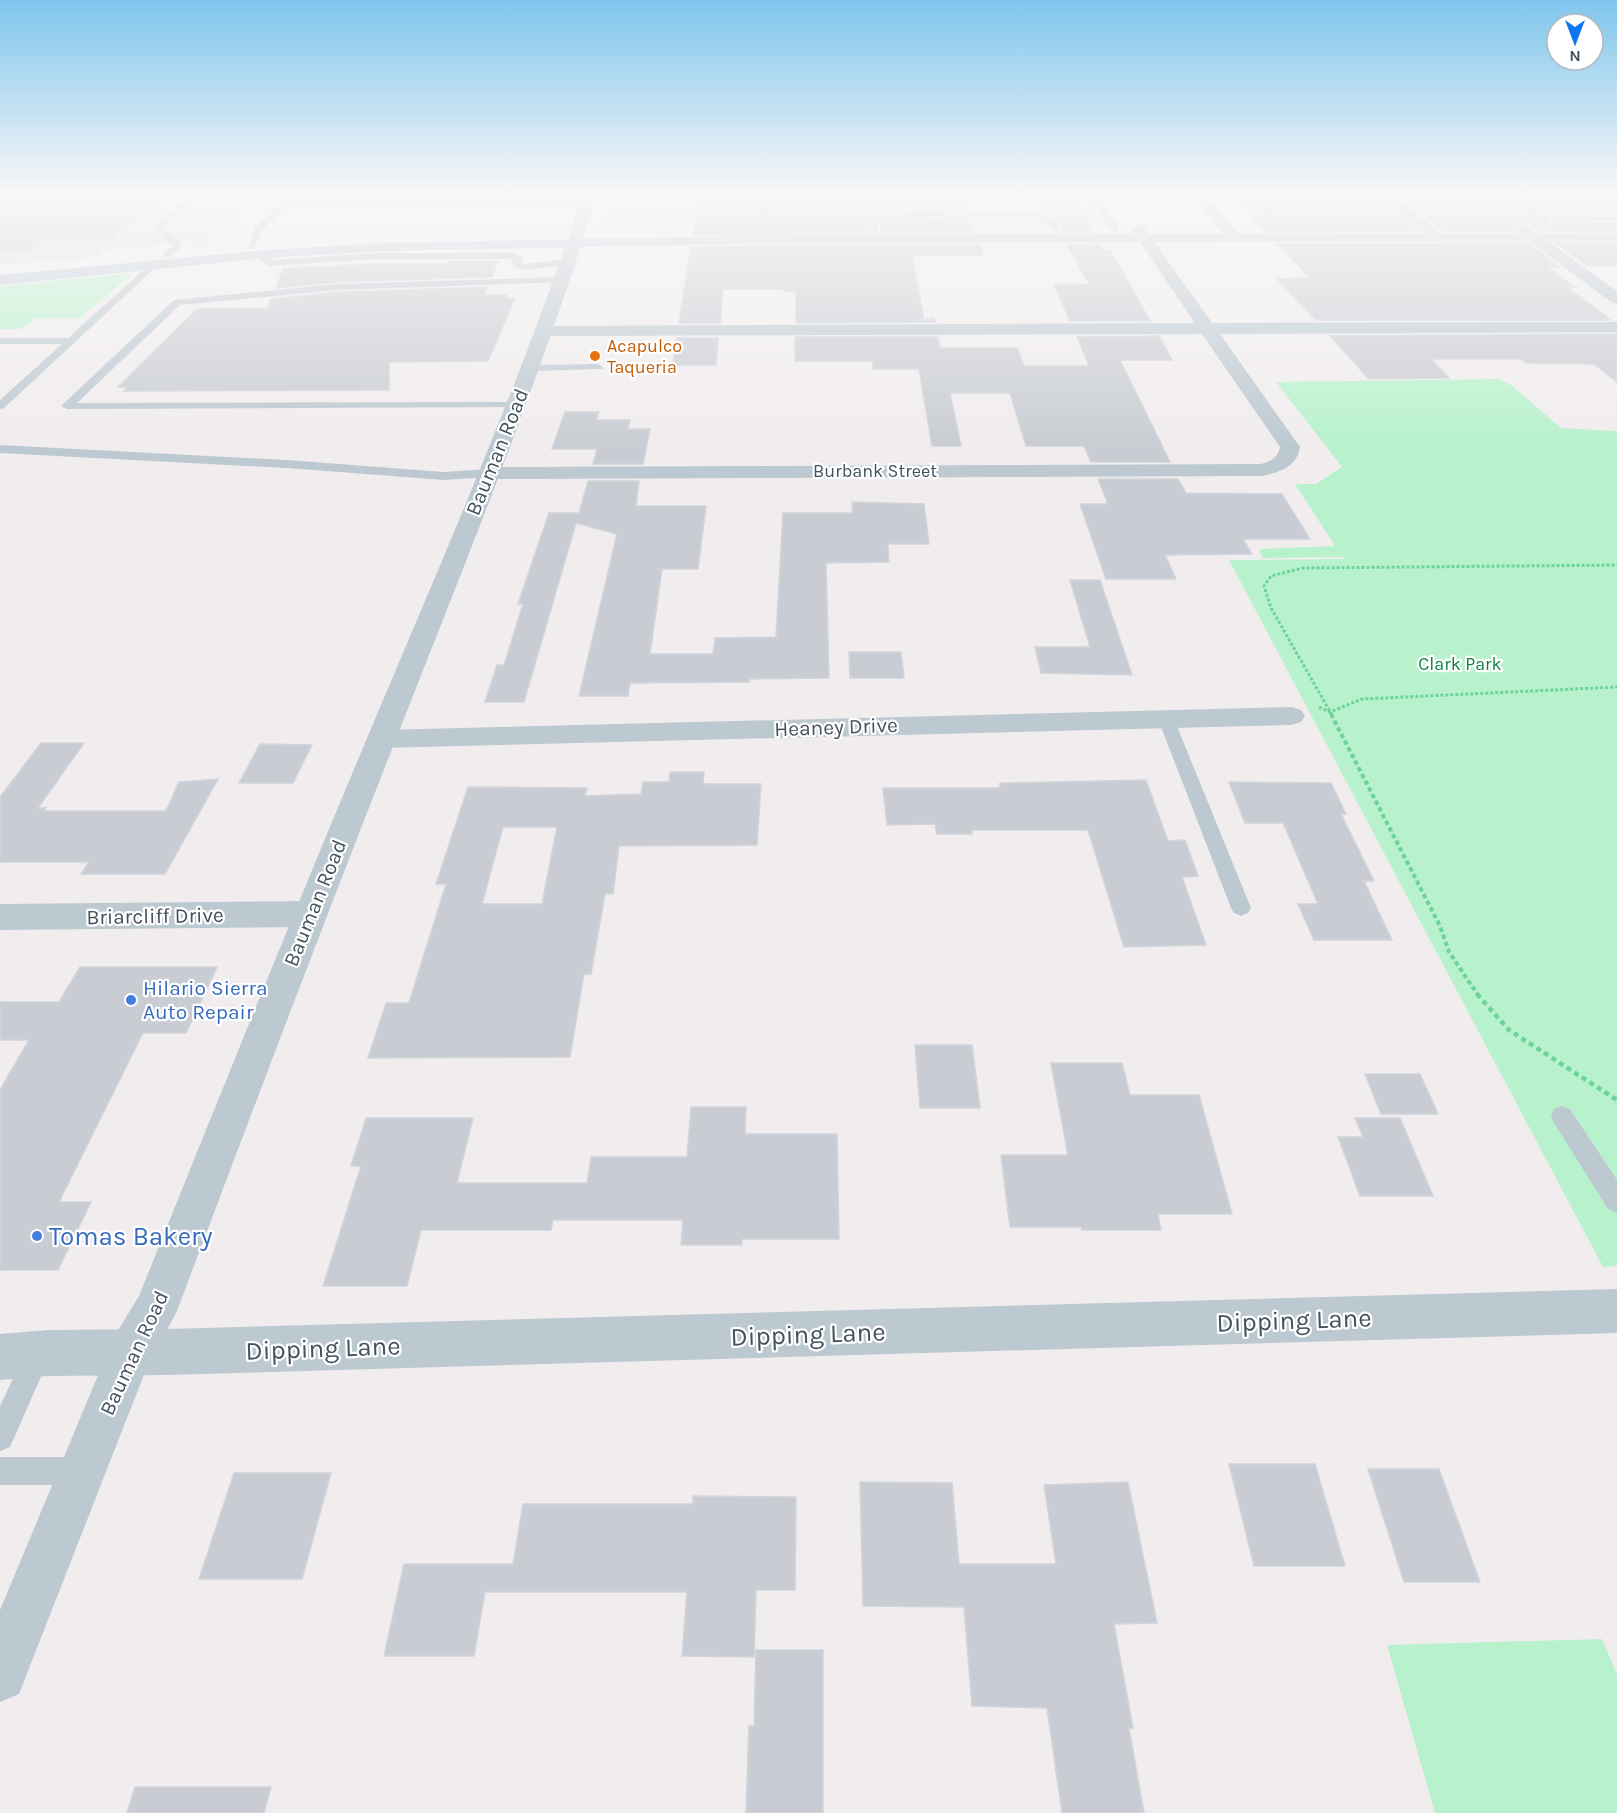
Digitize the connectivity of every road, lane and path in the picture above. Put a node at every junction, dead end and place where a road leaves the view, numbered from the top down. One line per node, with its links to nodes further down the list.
1 (37, 277): 6 (main road)
2 (142, 277): 13 (lane)
3 (564, 277): 7 (street, Bauman Road)
4 (1171, 277): 10 (street)
5 (1587, 277): 8 (street)
6 (0, 280)
7 (563, 280): 11 (street, Bauman Road); 18 (lane)
8 (1617, 299)
9 (1617, 327): 10 (street)
10 (1208, 328): 11 (street); 21 (street, Burbank Street)
11 (544, 331): 15 (street, Bauman Road)
12 (0, 341): 13 (lane)
13 (73, 341): 16 (lane)
14 (598, 367): 15 (lane)
15 (531, 368): 18 (street, Bauman Road)
16 (20, 389): 17 (lane); 19 (lane)
17 (0, 390)
18 (517, 405): 21 (street, Bauman Road)
19 (0, 406)
20 (0, 449): 21 (lane)
21 (488, 473): 27 (street, Bauman Road)
22 (1617, 565): 24 (path)
23 (1617, 687): 24 (path)
24 (1329, 711): 31 (path)
25 (1291, 716): 26 (street, Heaney Drive)
26 (1166, 719): 27 (street, Heaney Drive); 28 (lane)
27 (382, 740): 29 (street, Bauman Road)
28 (1241, 908)
29 (310, 914): 30 (street, Briarcliff Drive); 35 (street, Bauman Road)
30 (0, 917)
31 (1617, 1100)
32 (1562, 1116): 33 (lane)
33 (1617, 1201)
34 (1617, 1311): 35 (street, Dipping Lane)
35 (130, 1353): 36 (street, Dipping Lane); 39 (street, Bauman Road)
36 (19, 1355): 37 (lane)
37 (0, 1437)
38 (0, 1471): 39 (lane)
39 (82, 1471): 40 (street, Bauman Road)
40 (8, 1636): 41 (street, Bauman Road)
41 (0, 1675)

